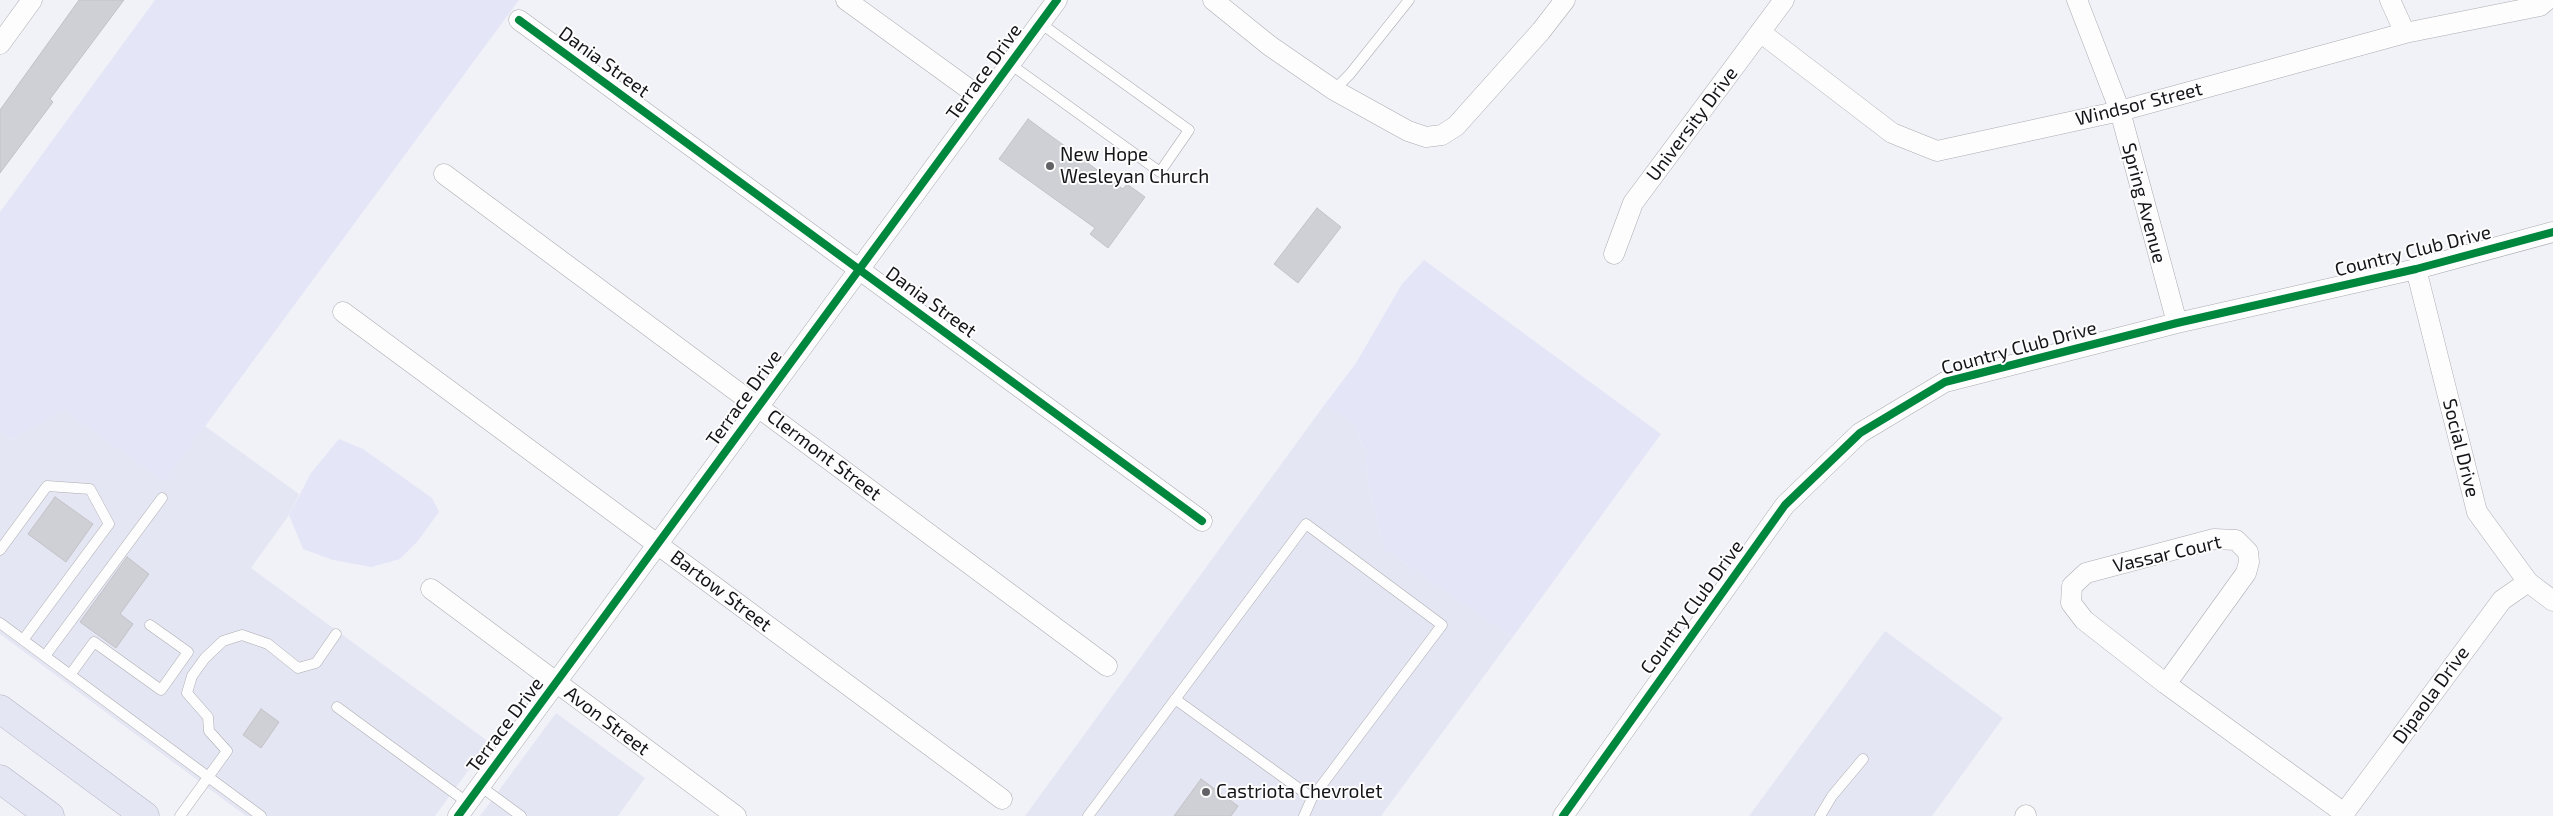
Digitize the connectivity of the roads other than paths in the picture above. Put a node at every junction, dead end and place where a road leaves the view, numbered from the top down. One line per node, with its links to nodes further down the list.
1 (32, 0): 15 (street)
2 (846, 0): 18 (street)
3 (1057, 0): 12 (street, Terrace Drive)
4 (1213, 0): 17 (street)
5 (1409, 0): 17 (lane)
6 (1565, 0): 17 (street)
7 (1784, 0): 13 (street, University Drive)
8 (2077, 0): 19 (street, Spring Avenue)
9 (2390, 0): 14 (street)
10 (2547, 0): 14 (street, Windsor Street)
11 (519, 20): 24 (street, Dania Street)
12 (1040, 23): 16 (street, Terrace Drive); 16 (lane)
13 (1760, 32): 19 (street, Windsor Street); 22 (street, University Drive)
14 (2405, 33): 19 (street, Windsor Street)
15 (0, 44)
16 (1010, 64): 18 (street, Terrace Drive)
17 (1334, 90)
18 (984, 100): 24 (street, Terrace Drive)
19 (2120, 111): 26 (street, Spring Avenue)
20 (444, 174): 27 (street, Clermont Street)
21 (2553, 232): 23 (street, Country Club Drive)
22 (1614, 254)
23 (2416, 269): 26 (street, Country Club Drive); 32 (street, Social Drive)
24 (859, 270): 27 (street, Terrace Drive); 29 (street, Dania Street)
25 (344, 312): 30 (street, Bartow Street)
26 (2176, 323): 63 (street, Country Club Drive)
27 (759, 406): 30 (street, Terrace Drive); 40 (street, Clermont Street)
28 (162, 498): 39 (lane)
29 (1202, 521)
30 (658, 544): 42 (street, Terrace Drive); 52 (street, Bartow Street)
31 (0, 550): 38 (lane)
32 (2528, 582): 34 (street, Social Drive); 54 (street, Dipaola Drive)
33 (431, 589): 42 (street, Avon Street)
34 (2553, 601)
35 (0, 623): 38 (lane)
36 (150, 625): 41 (lane)
37 (336, 634): 48 (lane)
38 (23, 640): 39 (lane)
39 (45, 656): 41 (lane)
40 (1107, 666)
41 (70, 675): 48 (lane)
42 (556, 683): 50 (street, Terrace Drive); 60 (street, Avon Street)
43 (2166, 684): 43 (street, Vassar Court); 54 (street, Vassar Court)
44 (1175, 699): 51 (lane); 51 (lane); 61 (lane)
45 (337, 707): 53 (lane)
46 (0, 709): 56 (highway)
47 (1863, 759): 64 (lane)
48 (208, 777): 57 (lane); 58 (lane)
49 (0, 779): 55 (highway)
50 (480, 786): 53 (street, Terrace Drive); 59 (lane)
51 (1312, 798): 62 (lane)
52 (1002, 799)
53 (463, 809)
54 (2343, 814)
55 (50, 816)
56 (145, 816)
57 (180, 816)
58 (261, 816)
59 (521, 816)
60 (736, 816)
61 (1088, 816)
62 (1304, 816)
63 (1562, 816)
64 (1820, 816)

